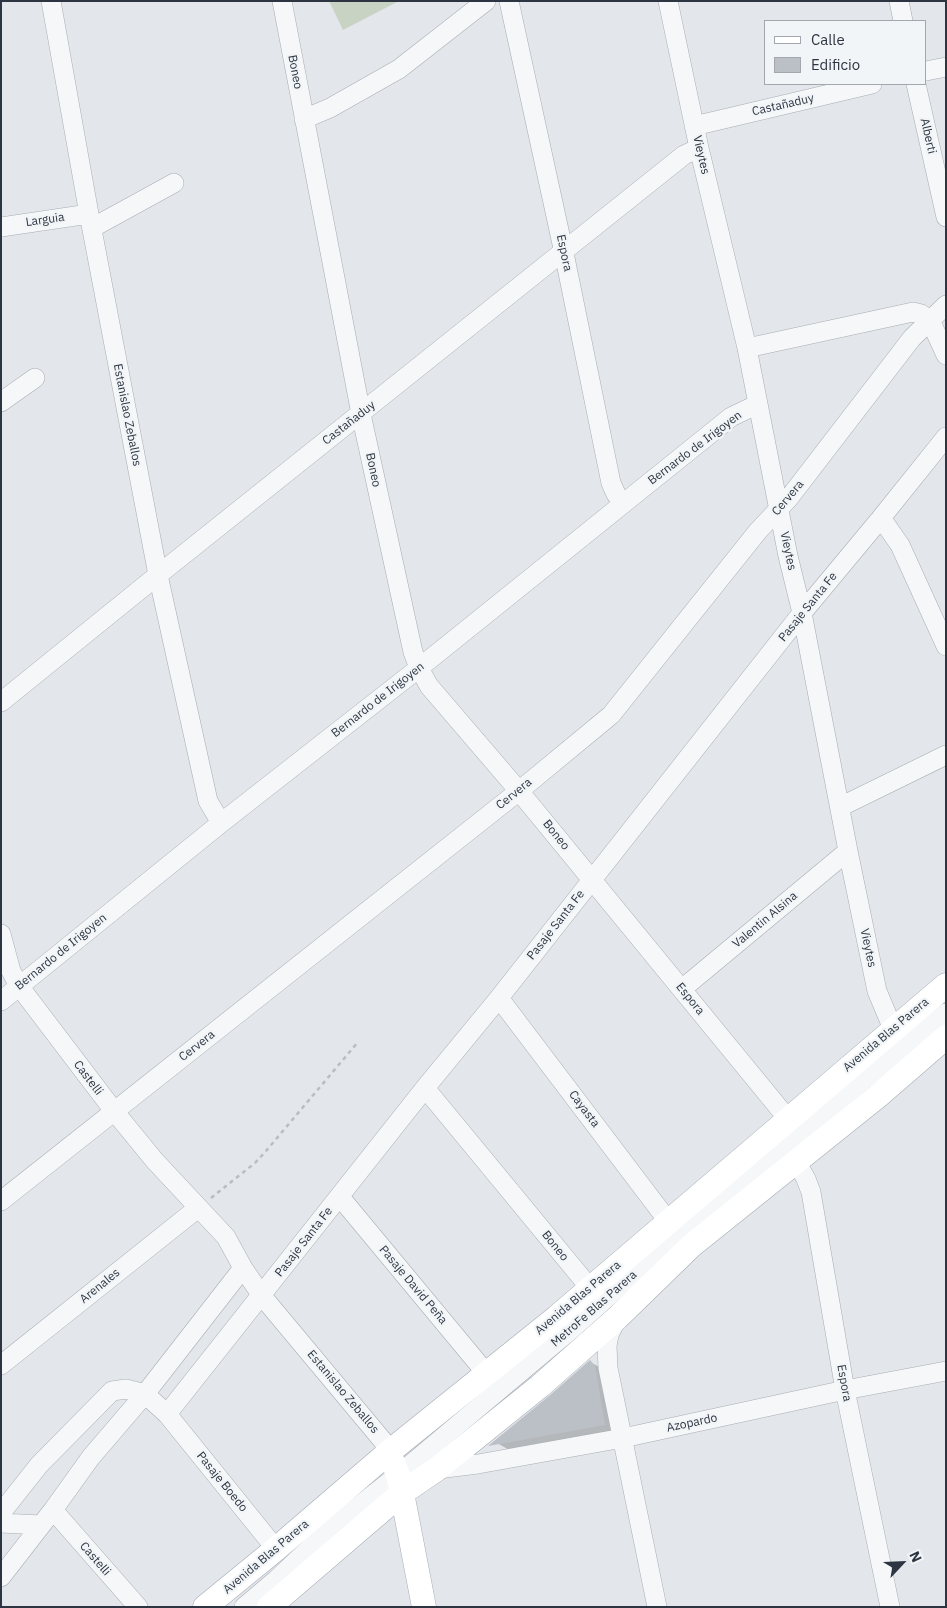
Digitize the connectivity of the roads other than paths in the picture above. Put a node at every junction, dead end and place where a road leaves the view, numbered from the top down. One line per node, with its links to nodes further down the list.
1 (51, 1): 17 (street, Estanislao Zeballos)
2 (282, 1): 12 (street, Boneo)
3 (486, 1): 12 (street)
4 (509, 1): 19 (street, Espora)
5 (668, 1): 13 (street, Vieytes)
6 (898, 1): 7 (street)
7 (903, 20)
8 (946, 67): 9 (street)
9 (927, 71)
10 (868, 85): 13 (street, Castañaduy)
11 (916, 85): 16 (street, Alberti)
12 (304, 119): 27 (street, Boneo)
13 (694, 126): 14 (street, Vieytes)
14 (699, 148): 19 (street, Castañaduy); 22 (street, Vieytes)
15 (174, 183): 17 (street)
16 (946, 217)
17 (90, 221): 18 (street, Larguia); 32 (street, Estanislao Zeballos)
18 (1, 227)
19 (564, 253): 27 (street, Castañaduy); 29 (street, Espora)
20 (946, 305): 21 (street, Cervera)
21 (930, 320): 22 (street); 23 (street); 30 (street, Cervera)
22 (747, 348): 26 (street, Vieytes)
23 (946, 356)
24 (35, 378): 25 (street)
25 (1, 402)
26 (758, 404): 29 (street, Bernardo de Irigoyen); 30 (street, Vieytes)
27 (361, 414): 32 (street, Castañaduy); 35 (street, Boneo)
28 (946, 436): 31 (street, Pasaje Santa Fe)
29 (623, 503): 35 (street, Bernardo de Irigoyen)
30 (780, 508): 33 (street, Vieytes); 38 (street, Cervera)
31 (881, 518): 33 (street, Pasaje Santa Fe); 34 (street)
32 (158, 575): 36 (street, Castañaduy); 40 (street, Estanislao Zeballos)
33 (802, 613): 39 (street, Vieytes); 42 (street, Pasaje Santa Fe)
34 (946, 646)
35 (419, 668): 38 (street, Boneo); 40 (street, Bernardo de Irigoyen)
36 (1, 702)
37 (946, 755): 39 (street)
38 (519, 791): 42 (street, Boneo); 53 (street, Cervera)
39 (840, 807): 41 (street, Vieytes)
40 (221, 823): 45 (street, Bernardo de Irigoyen)
41 (848, 851): 46 (street, Valentin Alsina); 51 (street, Vieytes)
42 (592, 880): 46 (street, Espora); 47 (street, Pasaje Santa Fe)
43 (1, 934): 45 (street, Castelli)
44 (946, 985): 51 (main road, Avenida Blas Parera)
45 (19, 986): 48 (street, Bernardo de Irigoyen); 53 (street, Castelli)
46 (682, 989): 54 (street, Espora)
47 (499, 998): 52 (street, Pasaje Santa Fe); 59 (street, Cayasta)
48 (1, 1001)
49 (946, 1013): 51 (street, MetroFe Blas Parera)
50 (946, 1037): 51 (main road, Avenida Blas Parera)
51 (904, 1047): 54 (main road, Avenida Blas Parera); 55 (main road, Avenida Blas Parera); 64 (street, MetroFe Blas Parera)
52 (425, 1088): 56 (street, Pasaje Santa Fe); 61 (street, Boneo)
53 (114, 1111): 57 (street, Cervera); 58 (street, Castelli)
54 (788, 1119): 59 (main road, Avenida Blas Parera)
55 (796, 1160): 63 (main road, Avenida Blas Parera); 69 (street, Espora)
56 (340, 1197): 62 (street, Pasaje Santa Fe); 68 (street, Pasaje David Peña)
57 (1, 1201)
58 (198, 1208): 60 (street, Estanislao Zeballos); 65 (street, Arenales)
59 (668, 1221): 61 (main road, Avenida Blas Parera)
60 (243, 1268): 62 (street, Estanislao Zeballos); 70 (street)
61 (590, 1288): 64 (main road, Avenida Blas Parera)
62 (262, 1296): 71 (street, Pasaje Santa Fe); 73 (street, Estanislao Zeballos)
63 (617, 1318): 64 (main road, Avenida Blas Parera); 66 (street)
64 (574, 1329): 66 (street); 68 (main road, Avenida Blas Parera); 74 (main road, Avenida Blas Parera); 75 (street, MetroFe Blas Parera)
65 (1, 1365)
66 (608, 1368): 72 (street)
67 (946, 1372): 69 (street, Azopardo)
68 (486, 1373): 73 (main road, Avenida Blas Parera)
69 (845, 1390): 72 (street, Azopardo); 87 (street, Espora)
70 (144, 1394): 71 (street, Pasaje Boedo); 76 (street); 77 (street)
71 (167, 1414): 79 (street, Pasaje Boedo)
72 (623, 1438): 74 (street, Azopardo); 86 (street)
73 (390, 1452): 75 (main road, Estanislao Zeballos); 79 (main road, Avenida Blas Parera)
74 (437, 1469): 75 (main road, Avenida Blas Parera)
75 (400, 1484): 83 (street, MetroFe Blas Parera); 84 (main road, Avenida Blas Parera); 85 (main road, Estanislao Zeballos)
76 (1, 1513)
77 (47, 1518): 78 (street); 80 (street); 81 (street, Castelli)
78 (1, 1523)
79 (276, 1550): 82 (main road, Avenida Blas Parera)
80 (1, 1577)
81 (138, 1607)
82 (205, 1607)
83 (244, 1607)
84 (269, 1607)
85 (424, 1607)
86 (657, 1607)
87 (890, 1607)

